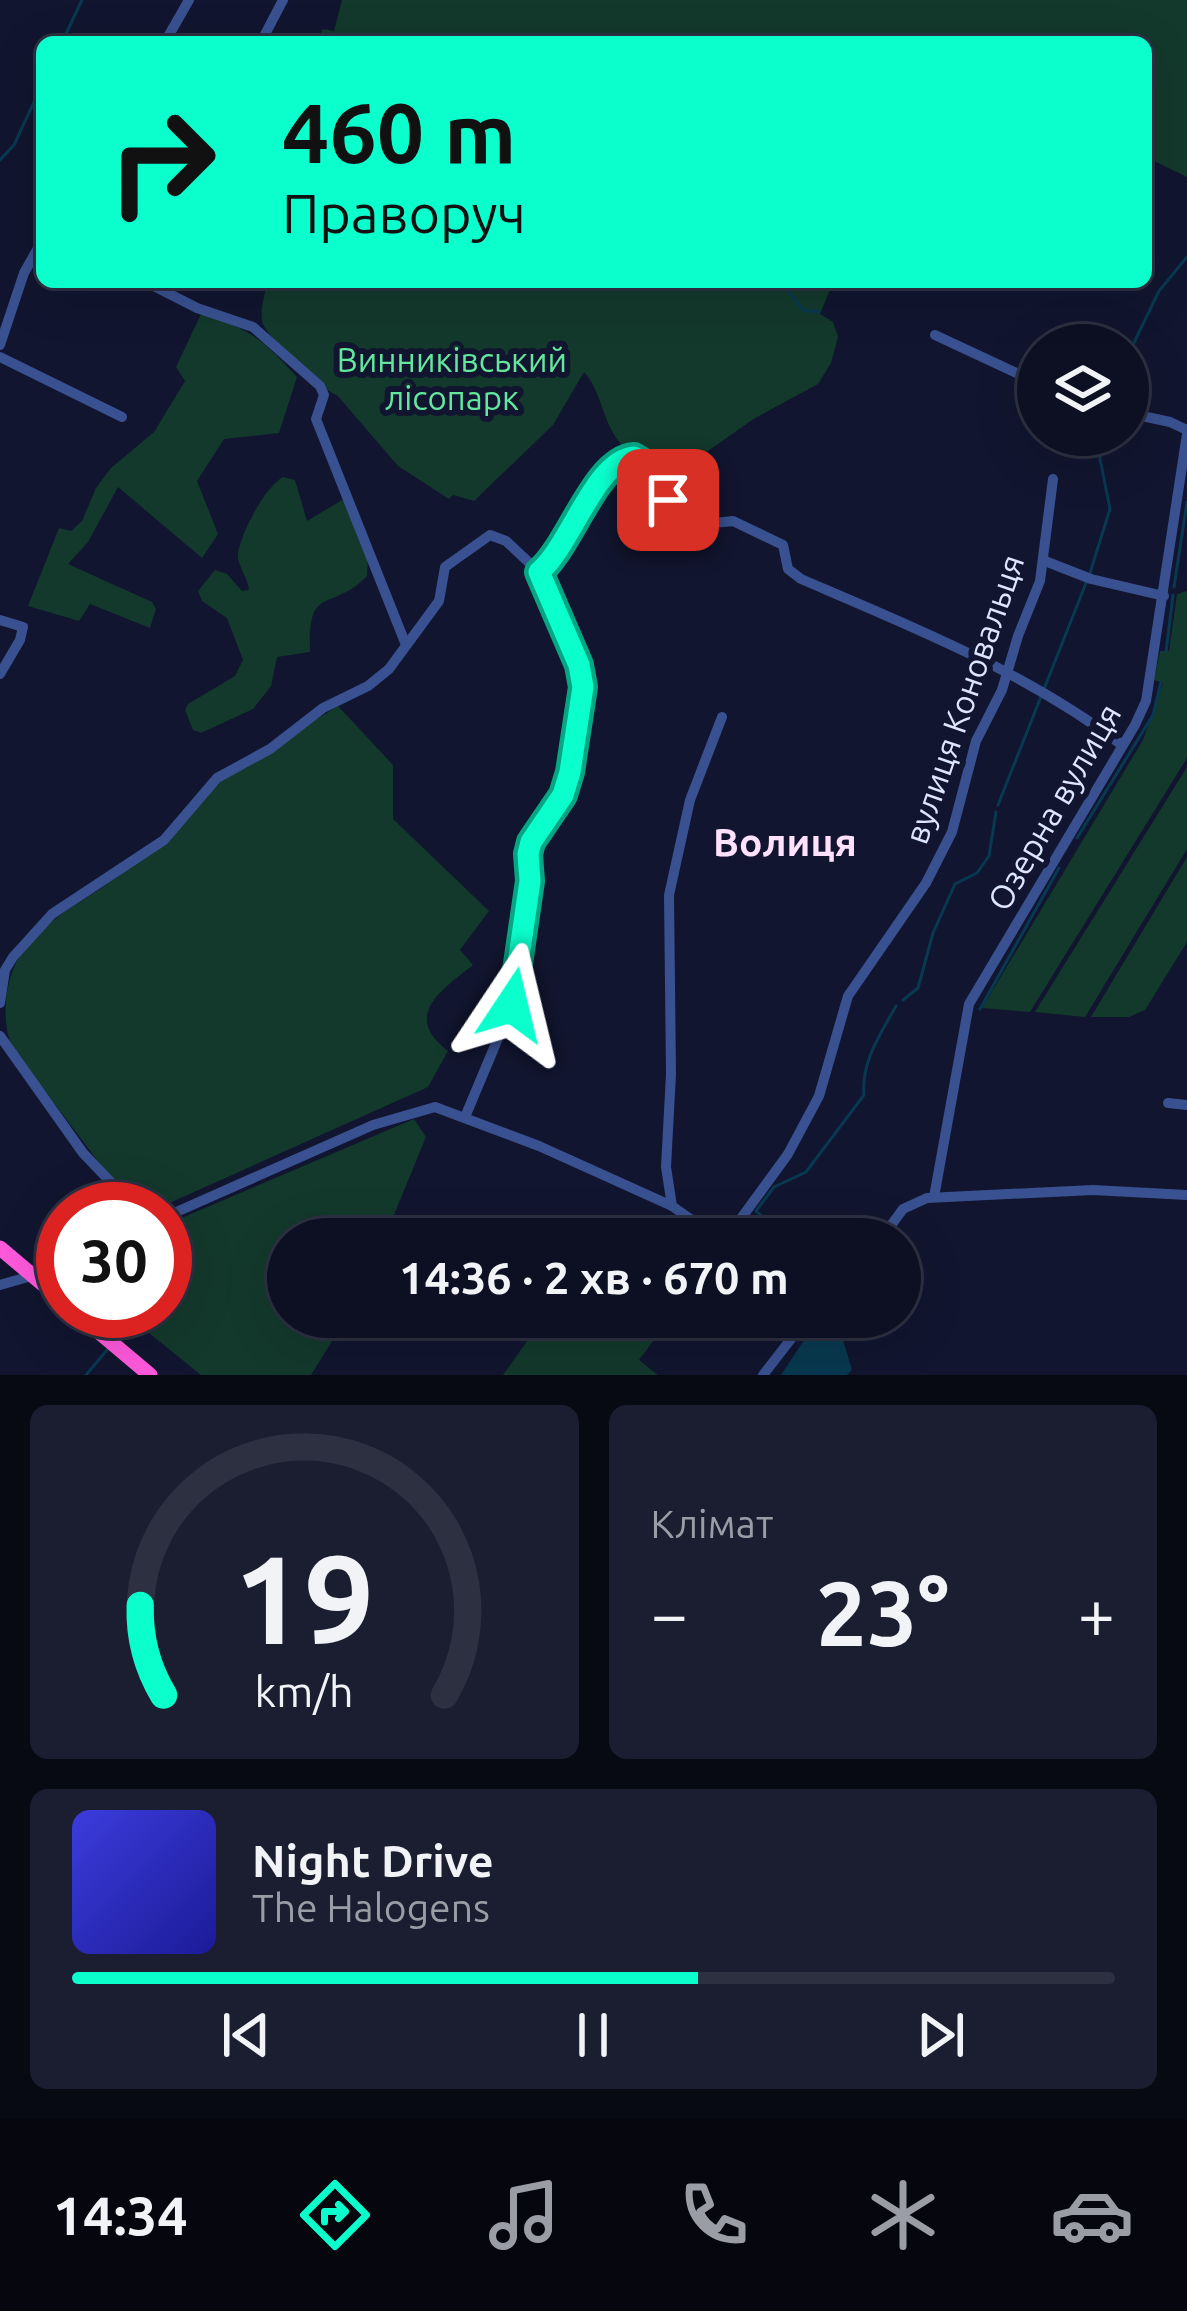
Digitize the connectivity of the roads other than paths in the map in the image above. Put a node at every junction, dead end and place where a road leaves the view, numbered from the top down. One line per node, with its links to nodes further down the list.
1 (189, 0): 3 (street)
2 (283, 0): 4 (street)
3 (168, 36)
4 (264, 36)
5 (36, 252): 8 (street)
6 (158, 288): 19 (street)
7 (934, 335): 10 (street)
8 (0, 345)
9 (0, 357): 11 (street)
10 (1017, 373)
11 (122, 417)
12 (1149, 418): 13 (street)
13 (1187, 432): 17 (street, Озерна вулиця)
14 (1053, 479): 15 (street, вулиця Коновальця)
15 (1045, 561): 17 (street); 21 (street, вулиця Коновальця)
16 (539, 572): 19 (street); 21 (street); 28 (street)
17 (1164, 596): 23 (street, Озерна вулиця)
18 (0, 620): 20 (street)
19 (406, 645): 24 (street)
20 (0, 674)
21 (1007, 674): 23 (street); 36 (street, вулиця Коновальця)
22 (722, 717): 34 (street)
23 (1122, 745): 32 (street, Озерна вулиця)
24 (0, 1003)
25 (0, 1036): 30 (street)
26 (1168, 1103): 27 (street)
27 (1187, 1105)
28 (465, 1118): 33 (street); 34 (street)
29 (1187, 1180): 31 (street)
30 (111, 1182)
31 (1182, 1194): 32 (street)
32 (934, 1197): 37 (street)
33 (192, 1205)
34 (672, 1206): 35 (street)
35 (690, 1218)
36 (738, 1218)
37 (896, 1218)
38 (0, 1248): 40 (highway)
39 (36, 1275): 40 (street)
40 (32, 1276): 41 (highway); 42 (street)
41 (36, 1279)
42 (0, 1285)
43 (106, 1338): 45 (highway)
44 (792, 1338): 46 (street)
45 (150, 1375)
46 (763, 1375)

